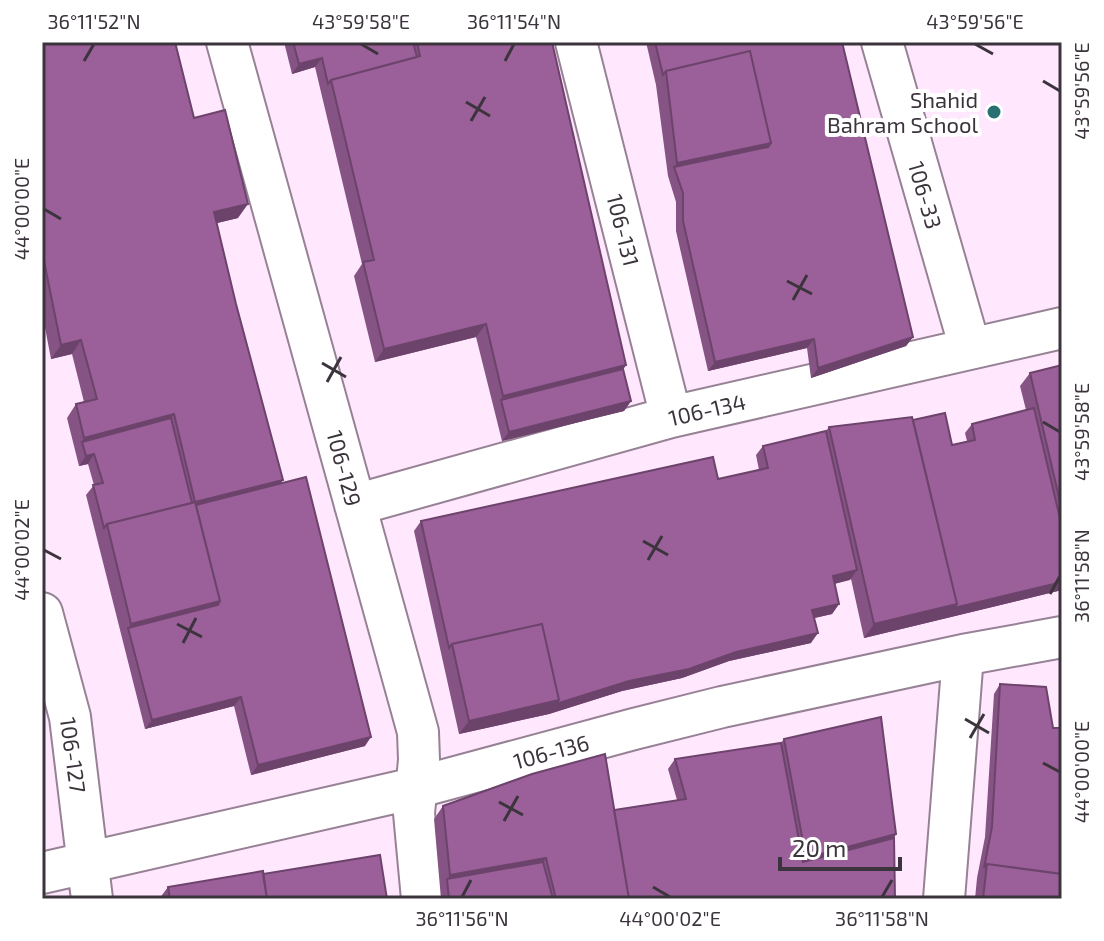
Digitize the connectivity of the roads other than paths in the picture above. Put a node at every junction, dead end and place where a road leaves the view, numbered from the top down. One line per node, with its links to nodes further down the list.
1 (227, 42): 7 (street, 106-129)
2 (576, 42): 6 (street, 106-131)
3 (882, 42): 5 (street, 106-33)
4 (1062, 328): 5 (street, 106-134)
5 (970, 348): 6 (street, 106-134)
6 (671, 417): 7 (street, 106-134)
7 (355, 505): 11 (street, 106-129)
8 (42, 613): 13 (street, 106-127)
9 (1062, 637): 10 (street, 106-136)
10 (963, 655): 11 (street, 106-136); 15 (street)
11 (415, 788): 13 (street, 106-136); 14 (street, 106-129)
12 (42, 873): 13 (street, 106-136)
13 (90, 880)
14 (422, 899)
15 (944, 899)

